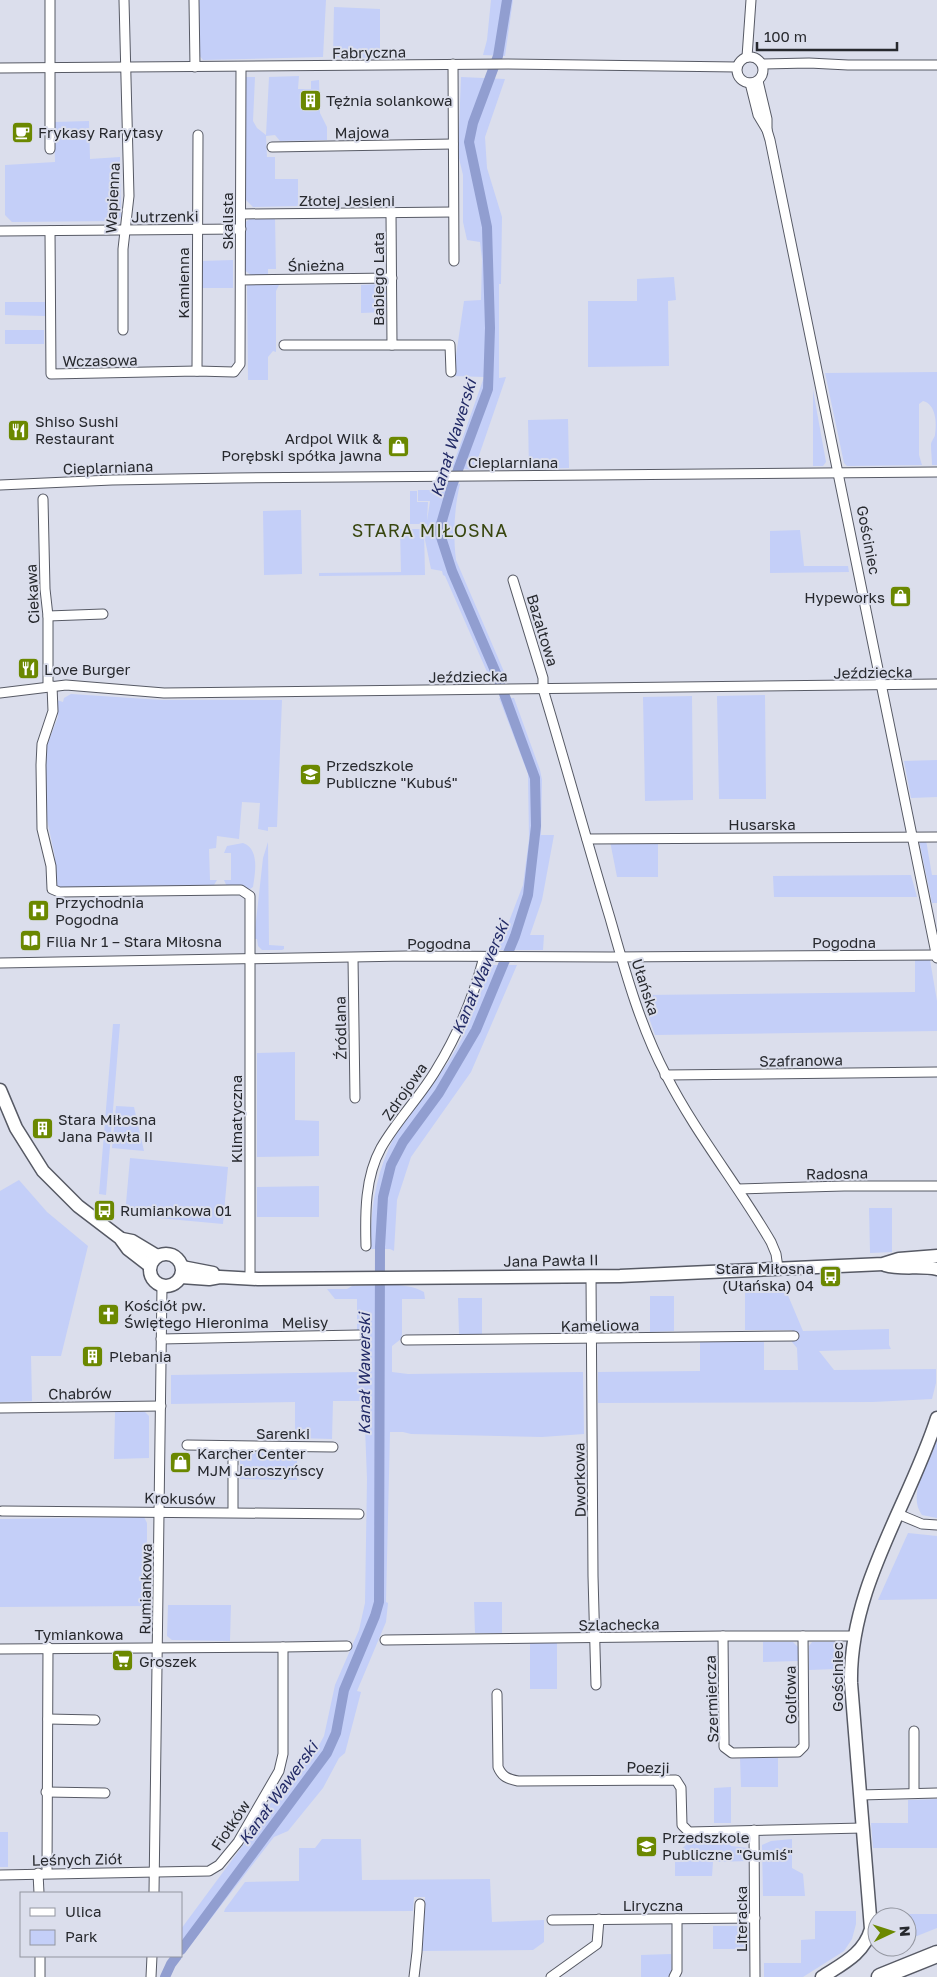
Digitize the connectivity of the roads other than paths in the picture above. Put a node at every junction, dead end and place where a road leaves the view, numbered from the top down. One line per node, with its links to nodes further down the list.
1 (50, 0): 14 (street)
2 (124, 0): 9 (street, Wapienna)
3 (194, 0): 10 (street)
4 (751, 0): 5 (street)
5 (747, 57): 7 (street); 12 (street)
6 (453, 64): 11 (street, Fabryczna); 12 (street, Fabryczna); 17 (street)
7 (763, 64): 8 (street); 15 (street)
8 (937, 65)
9 (125, 67): 10 (street, Fabryczna); 14 (street, Fabryczna); 25 (street, Wapienna)
10 (195, 67): 11 (street, Fabryczna)
11 (241, 67): 22 (street, Skalista)
12 (737, 67): 15 (street)
13 (0, 68): 14 (street, Fabryczna)
14 (50, 68): 19 (street)
15 (754, 82): 37 (street, Gościniec)
16 (198, 135): 24 (street, Kamienna)
17 (453, 144): 18 (street, Majowa); 20 (street)
18 (272, 147)
19 (50, 149)
20 (453, 212): 21 (street, Złotej Jesieni); 28 (street)
21 (391, 213): 22 (street, Złotej Jesieni); 29 (street, Babiego Lata)
22 (241, 214): 23 (street, Skalista)
23 (241, 228): 24 (street, Jutrzenki); 30 (street, Skalista)
24 (196, 229): 25 (street, Jutrzenki); 34 (street, Kamienna)
25 (125, 230): 27 (street, Jutrzenki); 31 (street, Wapienna)
26 (0, 231): 27 (street, Jutrzenki)
27 (50, 231): 34 (street, Wczasowa)
28 (454, 261)
29 (392, 278): 30 (street, Śnieżna); 33 (street, Babiego Lata)
30 (240, 280): 35 (street, Skalista)
31 (123, 330)
32 (284, 345): 33 (street, Babiego Lata)
33 (392, 345): 36 (street, Babiego Lata)
34 (196, 371): 35 (street, Wczasowa)
35 (234, 372)
36 (451, 372)
37 (838, 472): 38 (street, Cieplarniana); 39 (street, Cieplarniana); 45 (street, Gościniec)
38 (937, 472)
39 (0, 485)
40 (42, 499): 43 (street, Ciekawa)
41 (513, 580): 47 (street, Bazaltowa)
42 (103, 614): 43 (street)
43 (48, 616): 46 (street, Ciekawa)
44 (937, 684): 45 (street, Jeździecka)
45 (881, 685): 47 (street, Jeździecka); 50 (street, Gościniec)
46 (50, 686): 47 (street, Jeździecka); 48 (street, Jeździecka); 56 (street, Ciekawa)
47 (543, 689): 51 (street, Ułańska)
48 (0, 693)
49 (937, 837): 50 (street, Husarska)
50 (913, 838): 51 (street, Husarska); 52 (street, Gościniec)
51 (587, 839): 54 (street, Ułańska)
52 (937, 956): 54 (street, Pogodna)
53 (484, 957): 54 (street, Pogodna); 55 (street, Pogodna); 64 (street, Zdrojowa)
54 (621, 957): 59 (street, Ułańska)
55 (353, 958): 56 (street, Pogodna); 61 (street, Źródlana)
56 (250, 959): 57 (street, Pogodna); 72 (street, Klimatyczna)
57 (0, 963)
58 (937, 1072): 59 (street, Szafranowa)
59 (666, 1075): 63 (street, Ułańska)
60 (0, 1090): 66 (street)
61 (355, 1098)
62 (937, 1186): 63 (street, Radosna)
63 (738, 1189): 68 (street, Ułańska)
64 (366, 1246)
65 (937, 1256): 67 (street, Jana Pawła II)
66 (154, 1261): 70 (street); 73 (street)
67 (882, 1264): 68 (street, Jana Pawła II); 69 (street, Jana Pawła II)
68 (778, 1268): 71 (street, Jana Pawła II)
69 (937, 1269)
70 (181, 1272): 72 (street, Jana Pawła II); 73 (street)
71 (591, 1276): 72 (street, Jana Pawła II); 77 (street, Dworkowa)
72 (250, 1278)
73 (162, 1286): 76 (street, Rumiankowa)
74 (359, 1335): 76 (street, Melisy)
75 (794, 1336): 77 (street, Kameliowa)
76 (161, 1338): 79 (street, Rumiankowa)
77 (592, 1339): 78 (street, Kameliowa); 94 (street, Dworkowa)
78 (406, 1340)
79 (160, 1406): 80 (street, Chabrów); 86 (street, Rumiankowa)
80 (0, 1408)
81 (937, 1418): 89 (street, Gościniec)
82 (187, 1445): 83 (street, Sarenki)
83 (233, 1446): 84 (street, Sarenki); 87 (street)
84 (333, 1447)
85 (2, 1512): 86 (street, Krokusów)
86 (160, 1512): 87 (street, Krokusów); 99 (street, Rumiankowa)
87 (233, 1512): 88 (street, Krokusów)
88 (359, 1514)
89 (898, 1514): 90 (street); 93 (street, Gościniec)
90 (937, 1525)
91 (723, 1636): 92 (street, Szlachecka); 94 (street, Szlachecka); 106 (street, Szermiercza)
92 (803, 1636): 93 (street, Szlachecka); 106 (street, Golfowa)
93 (854, 1636): 111 (street, Gościniec)
94 (594, 1638): 95 (street, Szlachecka); 101 (street, Dworkowa)
95 (385, 1640)
96 (347, 1646): 97 (street)
97 (283, 1647): 99 (street); 114 (street, Fiołków)
98 (48, 1648): 99 (street, Tymiankowa); 100 (street, Tymiankowa); 103 (street)
99 (158, 1648): 114 (street, Rumiankowa)
100 (0, 1649)
101 (596, 1685)
102 (497, 1694): 113 (street, Poezji)
103 (48, 1720): 104 (street); 107 (street)
104 (95, 1720)
105 (914, 1731): 109 (street)
106 (798, 1752)
107 (46, 1792): 108 (street); 115 (street)
108 (105, 1793)
109 (914, 1793): 110 (street); 111 (street)
110 (937, 1793)
111 (860, 1795): 112 (street, Gościniec)
112 (863, 1828): 113 (street, Poezji); 133 (street, Gościniec)
113 (754, 1830): 120 (street, Literacka)
114 (154, 1873): 115 (street, Leśnych Ziół); 118 (street, Rumiankowa)
115 (42, 1874): 116 (street, Leśnych Ziół); 117 (street)
116 (0, 1875)
117 (39, 1892)
118 (154, 1892)
119 (420, 1904): 129 (street)
120 (755, 1918): 122 (street, Liryczna); 132 (street, Literacka)
121 (599, 1919): 122 (street, Liryczna); 123 (street, Liryczna); 130 (street)
122 (677, 1919): 131 (street)
123 (552, 1920)
124 (937, 1954): 134 (highway)
125 (40, 1957): 127 (street)
126 (152, 1957): 128 (street)
127 (40, 1977)
128 (151, 1977)
129 (414, 1977)
130 (552, 1977)
131 (674, 1977)
132 (755, 1977)
133 (822, 1977)
134 (880, 1977)

